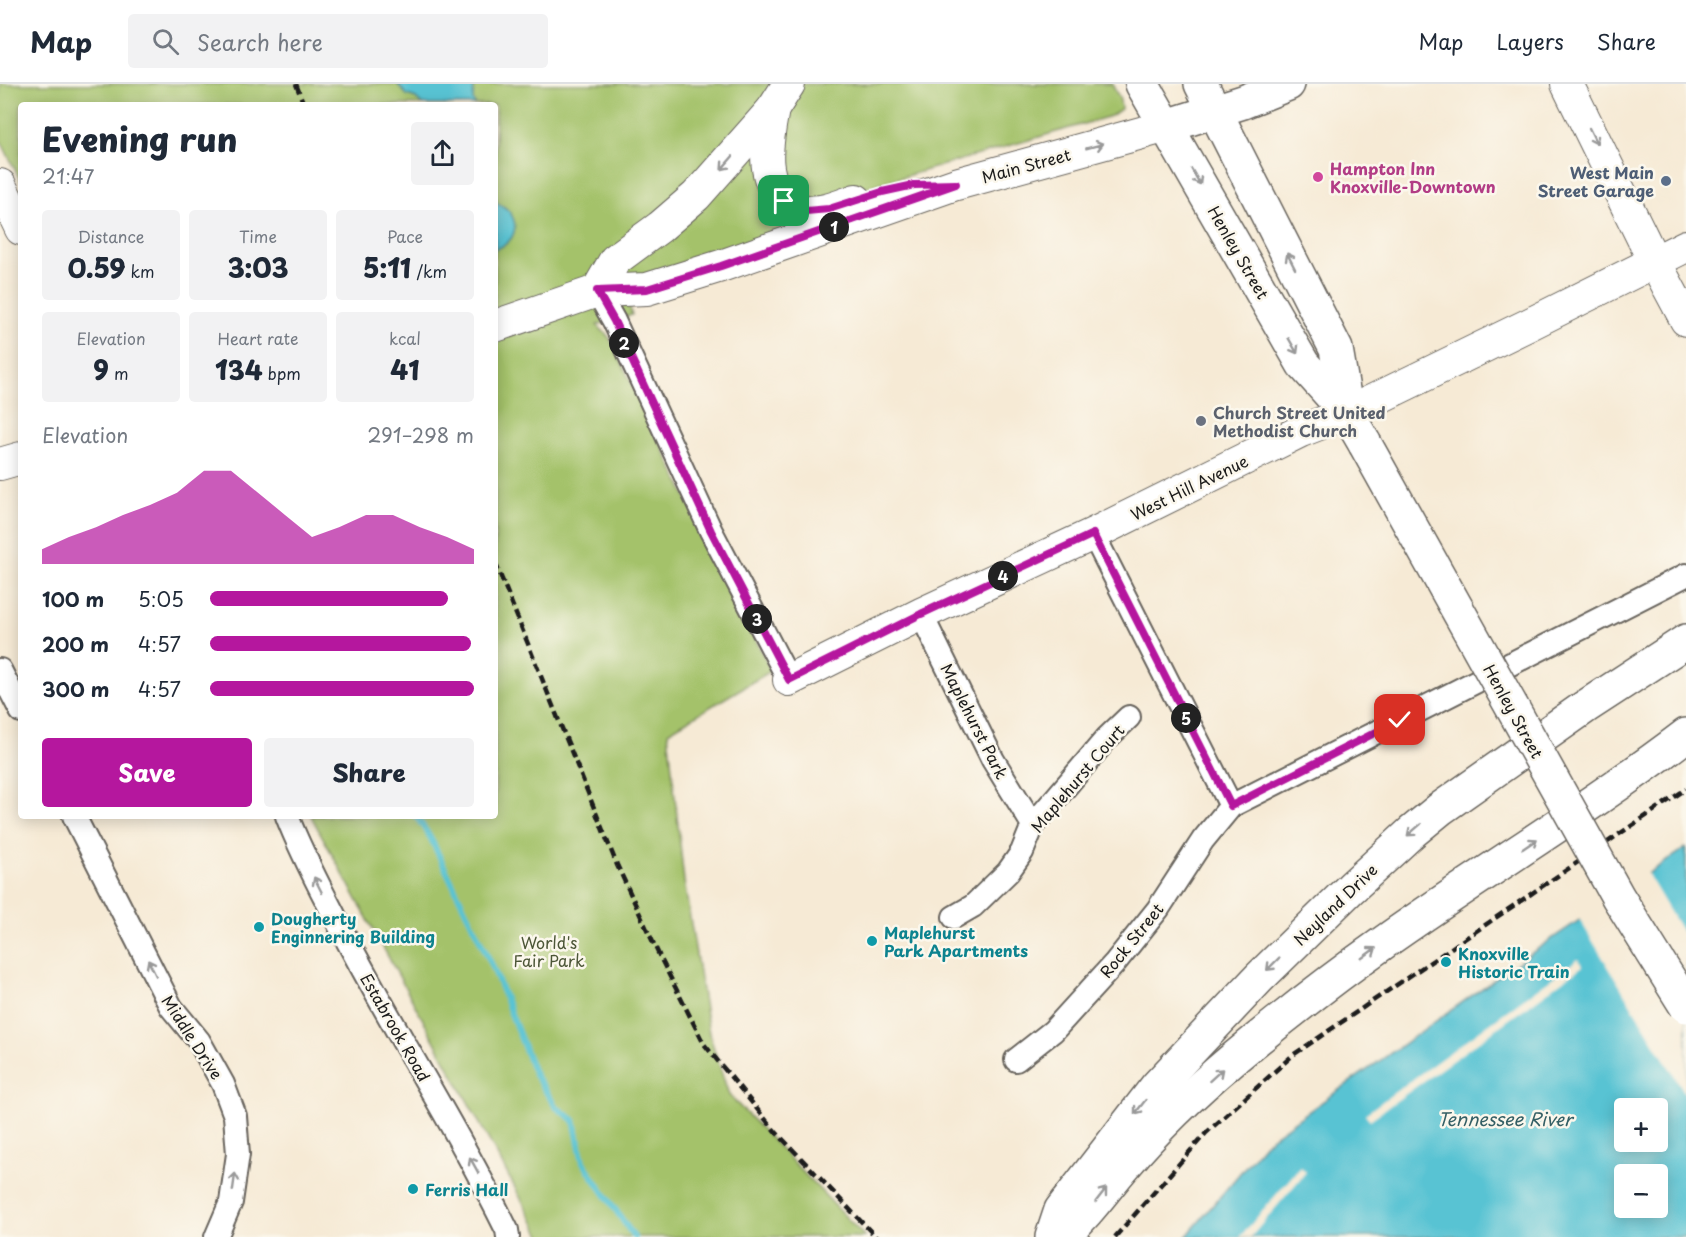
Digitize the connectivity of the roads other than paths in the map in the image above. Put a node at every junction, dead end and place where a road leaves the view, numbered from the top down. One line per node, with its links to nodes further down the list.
1 (1142, 84): 6 (main road, Henley Street)
2 (1288, 84): 5 (main road, Main Street)
3 (1567, 84): 11 (street, one-way to 11)
4 (781, 96): 7 (street); 12 (street, one-way to 12)
5 (1208, 98): 6 (main road, Main Street); 15 (main road, Henley Street, one-way to 5)
6 (1167, 126): 7 (street, Main Street, one-way to 6); 15 (main road, Henley Street, one-way to 15)
7 (956, 184): 12 (street, Main Street)
8 (0, 186): 9 (street)
9 (18, 223)
10 (1686, 246): 11 (street, West Hill Avenue)
11 (1655, 261): 13 (street); 15 (street, West Hill Avenue)
12 (597, 291): 14 (street, Main Street); 24 (street)
13 (1686, 320)
14 (498, 325)
15 (1347, 413): 18 (street, West Hill Avenue); 34 (main road, Henley Street, bridge)
16 (18, 459): 17 (street)
17 (0, 464)
18 (1093, 534): 20 (street, West Hill Avenue); 28 (street)
19 (1686, 575): 28 (street)
20 (921, 614): 24 (street, West Hill Avenue); 32 (street, Maplehurst Park)
21 (1686, 615): 29 (main road)
22 (1686, 641): 29 (main road, Neyland Drive)
23 (0, 670): 25 (street)
24 (789, 680)
25 (18, 705)
26 (1129, 717): 32 (street, Maplehurst Court)
27 (1686, 735): 39 (main road, one-way to 27)
28 (1231, 806): 35 (street, Rock Street)
29 (1440, 809): 38 (main road, Neyland Drive, one-way to 38)
30 (76, 819): 36 (street, Middle Drive, one-way to 30)
31 (288, 819): 37 (street, Estabrook Road, one-way to 31)
32 (1033, 825): 33 (street, Maplehurst Court)
33 (954, 917)
34 (1686, 1006)
35 (1016, 1060)
36 (216, 1237)
37 (508, 1237)
38 (1052, 1237)
39 (1061, 1237)

